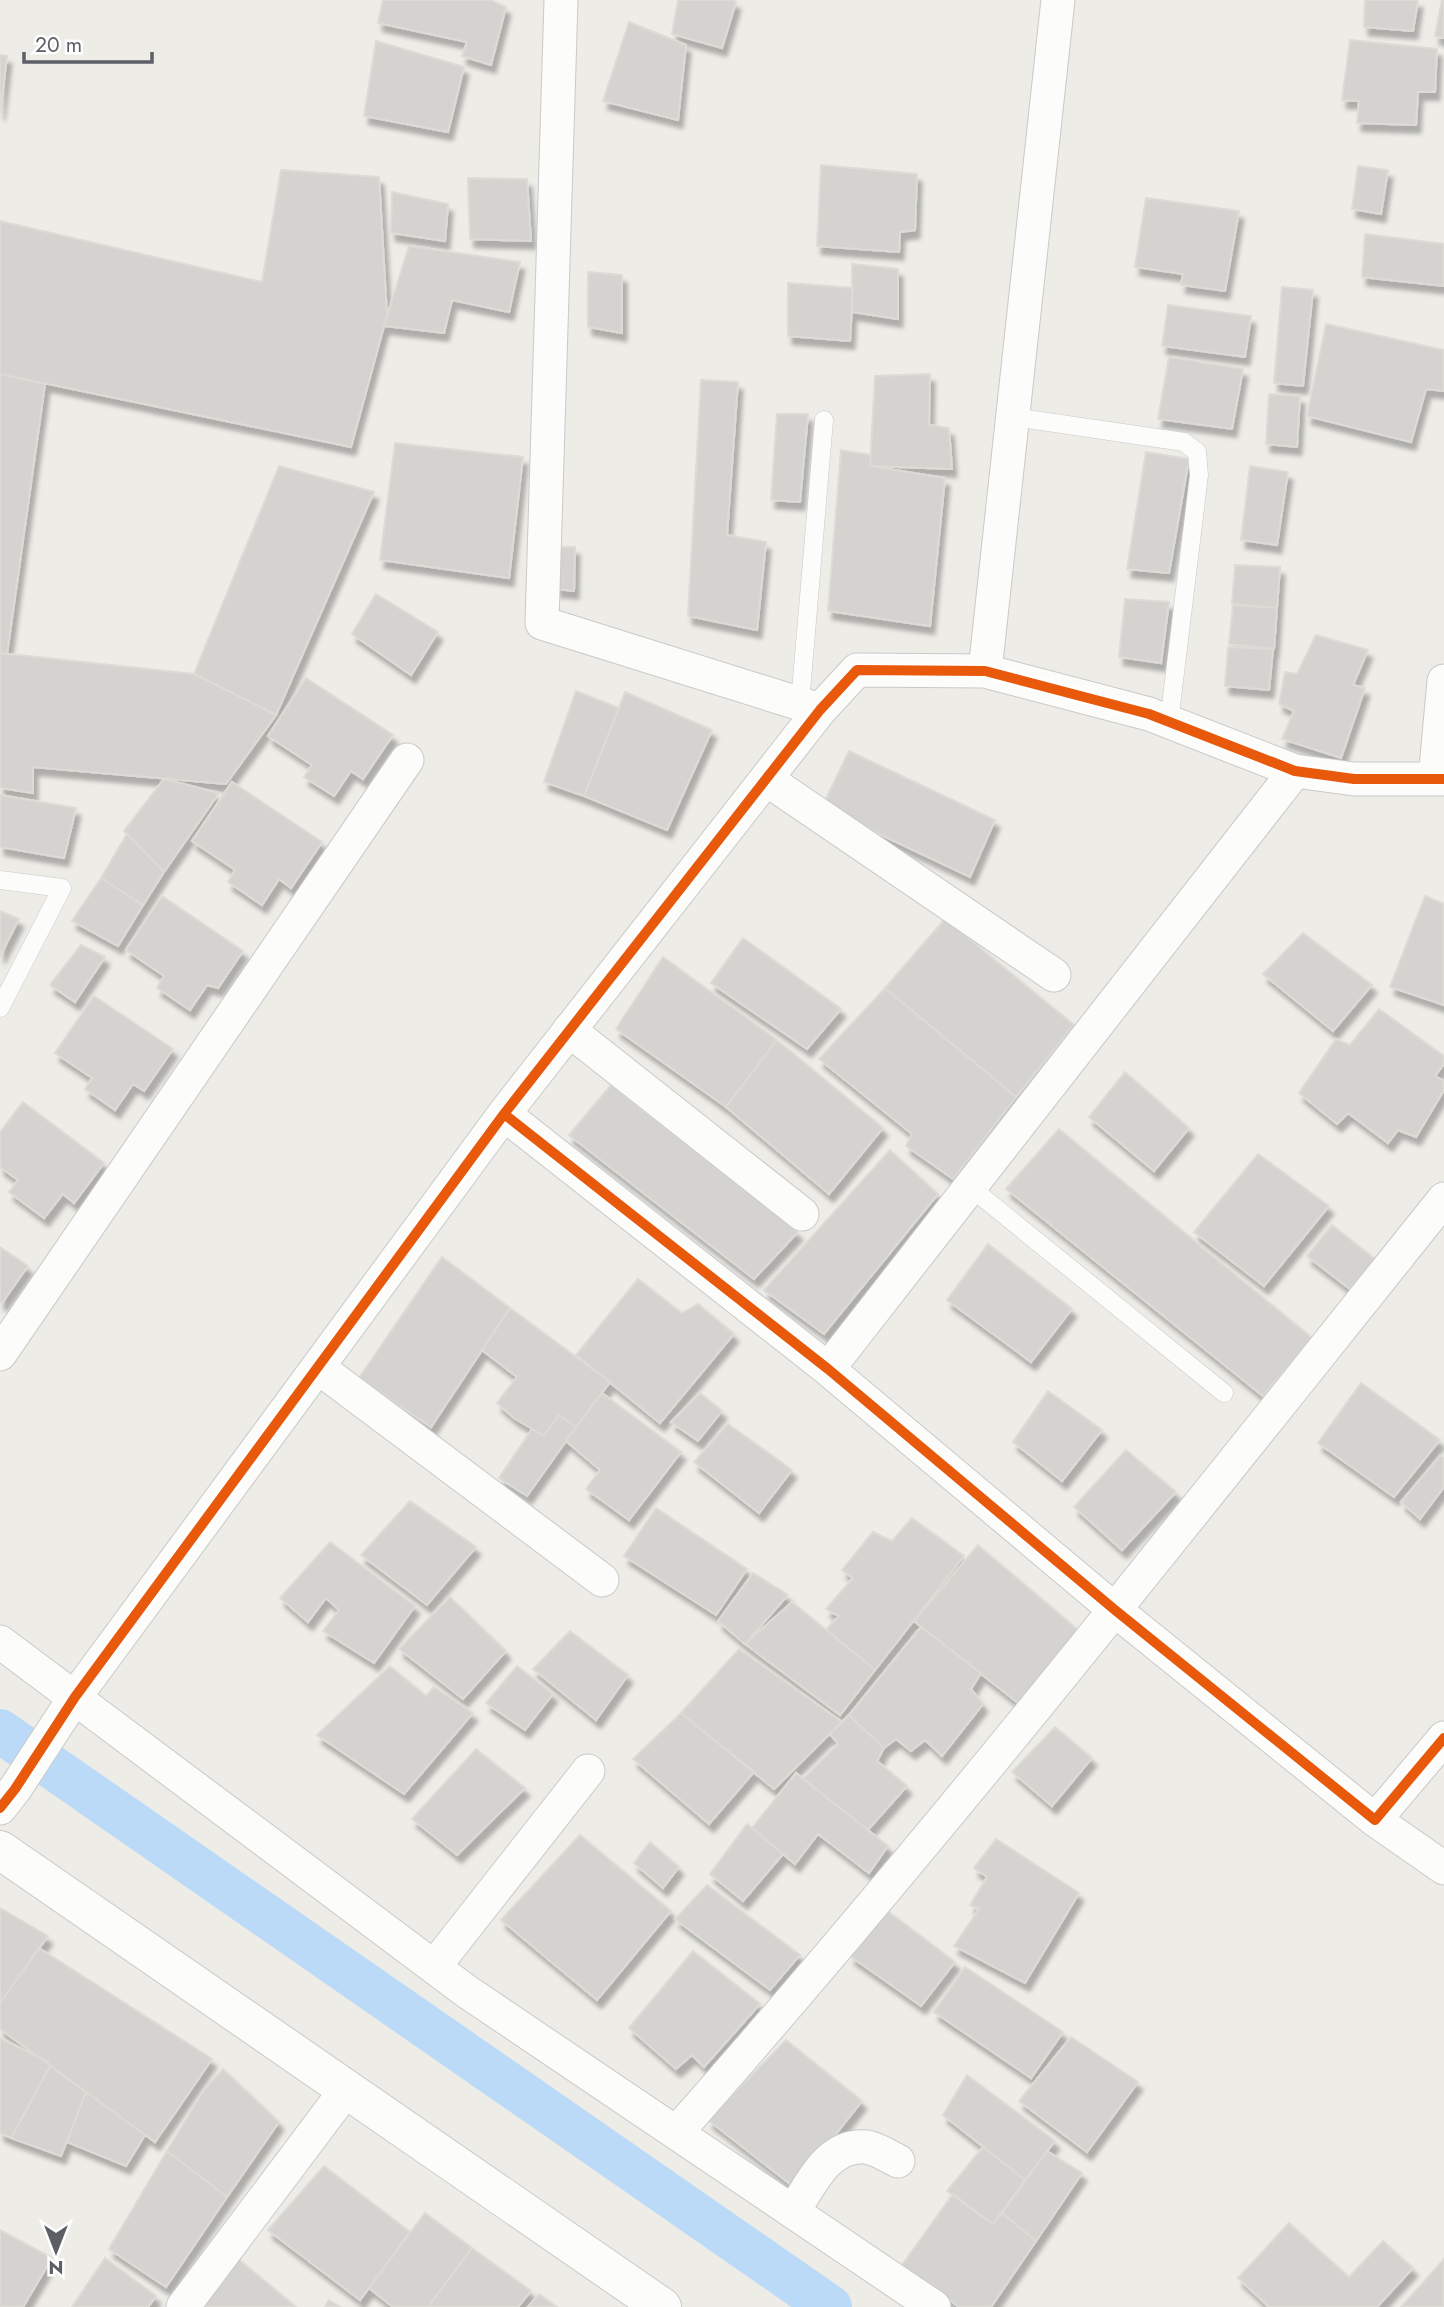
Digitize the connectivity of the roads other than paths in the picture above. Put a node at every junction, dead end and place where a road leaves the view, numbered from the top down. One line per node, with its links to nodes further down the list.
1 (561, 0): 7 (street)
2 (1058, 0): 3 (street)
3 (1013, 416): 5 (street); 8 (lane)
4 (824, 420): 7 (lane)
5 (985, 671): 7 (street); 8 (street)
6 (1444, 681): 12 (street)
7 (810, 707): 11 (street)
8 (1170, 722): 10 (street)
9 (407, 760): 21 (street)
10 (1294, 771): 12 (street); 18 (street)
11 (766, 779): 14 (street); 16 (street)
12 (1440, 779)
13 (0, 880): 15 (lane)
14 (1054, 975)
15 (0, 1008)
16 (569, 1030): 17 (street); 20 (street)
17 (504, 1114): 22 (street); 23 (street)
18 (970, 1187): 23 (street); 24 (lane)
19 (1444, 1199): 26 (street)
20 (802, 1214)
21 (0, 1354)
22 (319, 1368): 25 (street); 28 (street)
23 (828, 1370): 26 (street)
24 (1224, 1393)
25 (602, 1580)
26 (1115, 1610): 32 (street); 37 (street)
27 (4, 1652): 28 (street)
28 (75, 1696): 31 (street); 35 (street)
29 (1444, 1738): 32 (street)
30 (588, 1771): 35 (street)
31 (0, 1808)
32 (1375, 1820): 34 (street)
33 (0, 1850): 36 (street)
34 (1444, 1868)
35 (434, 1967): 37 (street)
36 (346, 2090): 40 (street); 41 (street)
37 (676, 2133): 39 (street)
38 (898, 2161): 39 (street)
39 (793, 2212): 42 (street)
40 (183, 2307)
41 (662, 2307)
42 (934, 2307)

